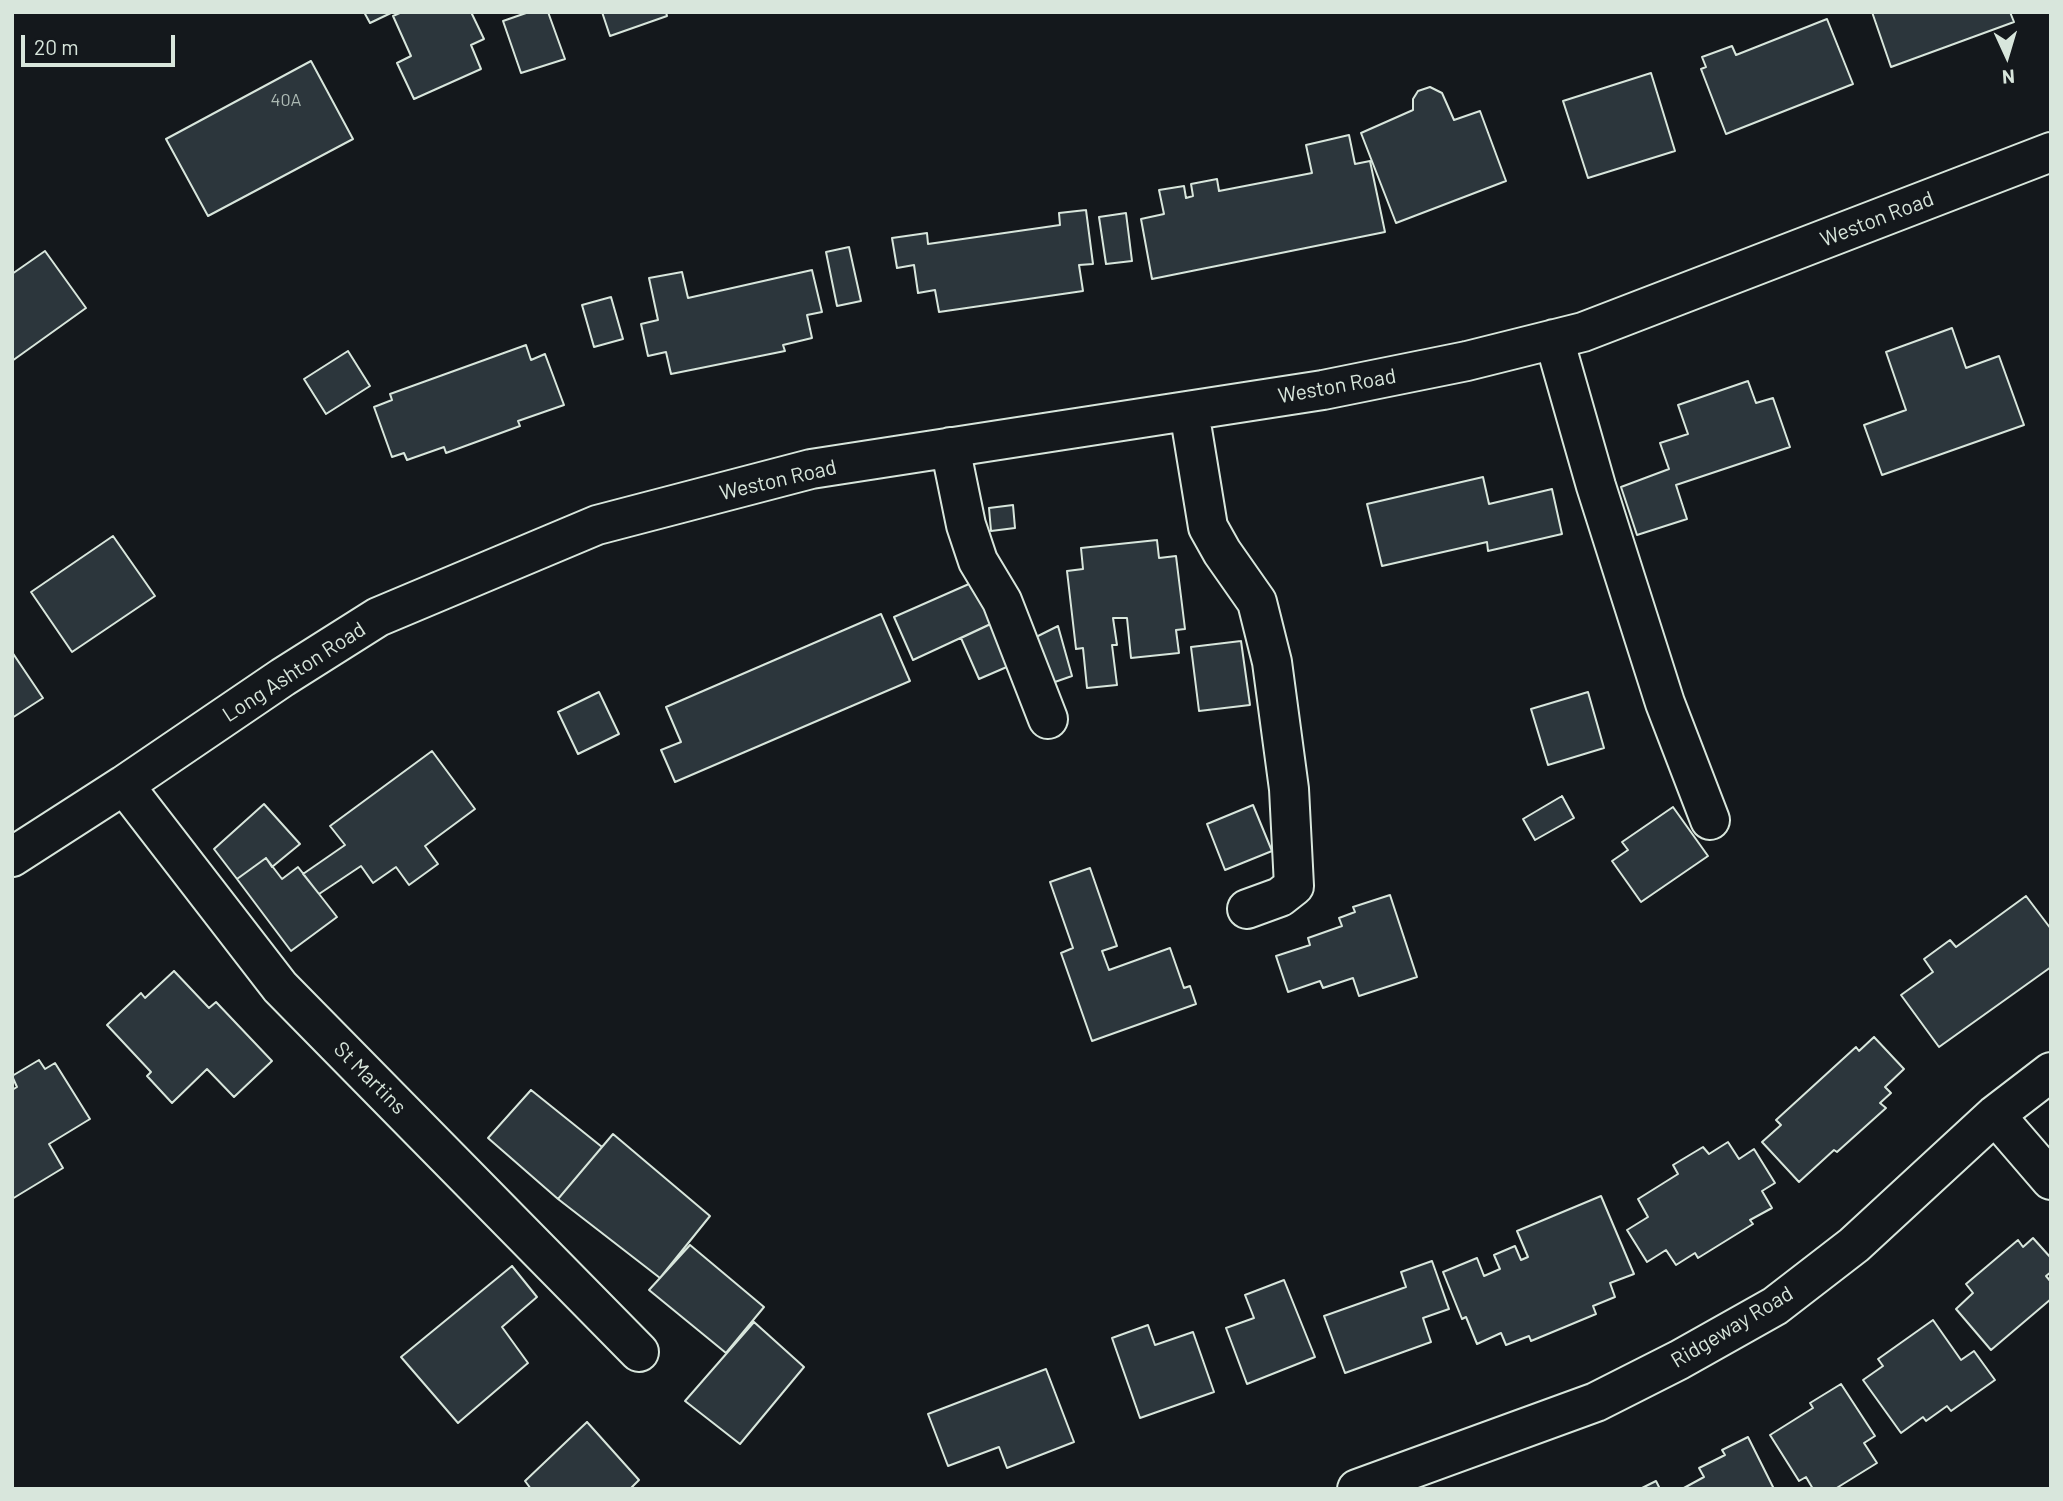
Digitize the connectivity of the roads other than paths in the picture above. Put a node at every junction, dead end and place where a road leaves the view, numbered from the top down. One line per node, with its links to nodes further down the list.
1 (2051, 152): 2 (street, Weston Road)
2 (1554, 339): 3 (street, Weston Road); 8 (street)
3 (1189, 411): 4 (street, Weston Road); 10 (street)
4 (950, 447): 5 (street, Weston Road); 6 (street)
5 (597, 526): 7 (street, Long Ashton Road)
6 (1048, 719)
7 (124, 785): 9 (street, Long Ashton Road); 14 (street, St Martins)
8 (1710, 820)
9 (12, 858)
10 (1247, 909)
11 (2051, 1072): 12 (street, Ridgeway Road)
12 (1995, 1115): 13 (street); 15 (street, Ridgeway Road)
13 (2051, 1180)
14 (639, 1352)
15 (1357, 1489)

